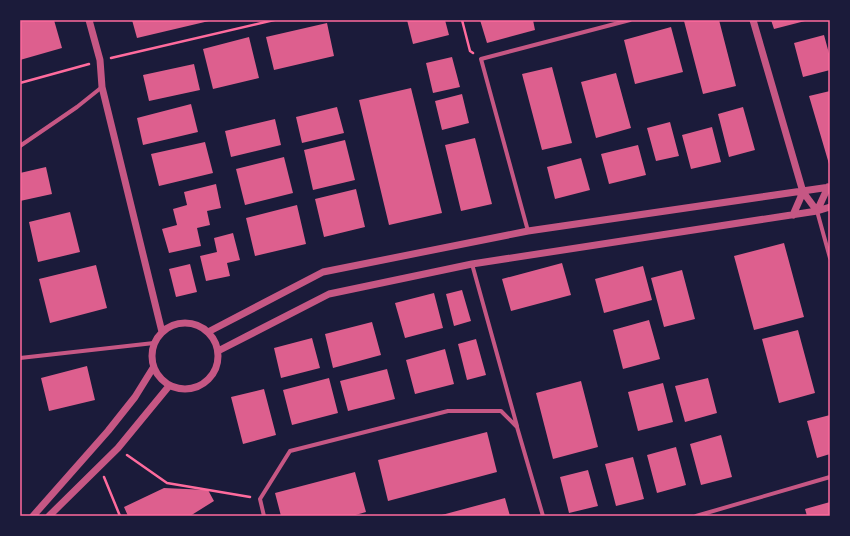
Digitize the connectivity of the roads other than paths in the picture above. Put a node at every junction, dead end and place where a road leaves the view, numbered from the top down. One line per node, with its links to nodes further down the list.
1 (89, 20): 4 (street)
2 (630, 20): 11 (street)
3 (752, 20): 7 (street)
4 (102, 87): 5 (street); 14 (street)
5 (20, 146)
6 (829, 187): 7 (street); 9 (street)
7 (803, 192): 9 (street); 10 (street); 11 (street)
8 (830, 207): 9 (street)
9 (817, 211): 10 (street); 12 (street)
10 (793, 215): 13 (street)
11 (528, 231): 15 (street)
12 (830, 258)
13 (472, 264): 17 (street); 21 (street)
14 (162, 332): 15 (street); 16 (street)
15 (208, 332): 17 (street)
16 (154, 343): 18 (street); 19 (street)
17 (218, 351): 20 (street)
18 (20, 358)
19 (153, 368): 20 (street); 23 (street)
20 (169, 386): 24 (street)
21 (517, 426): 25 (street); 26 (street)
22 (830, 477): 27 (street)
23 (33, 516)
24 (50, 516)
25 (264, 516)
26 (543, 516)
27 (696, 516)

